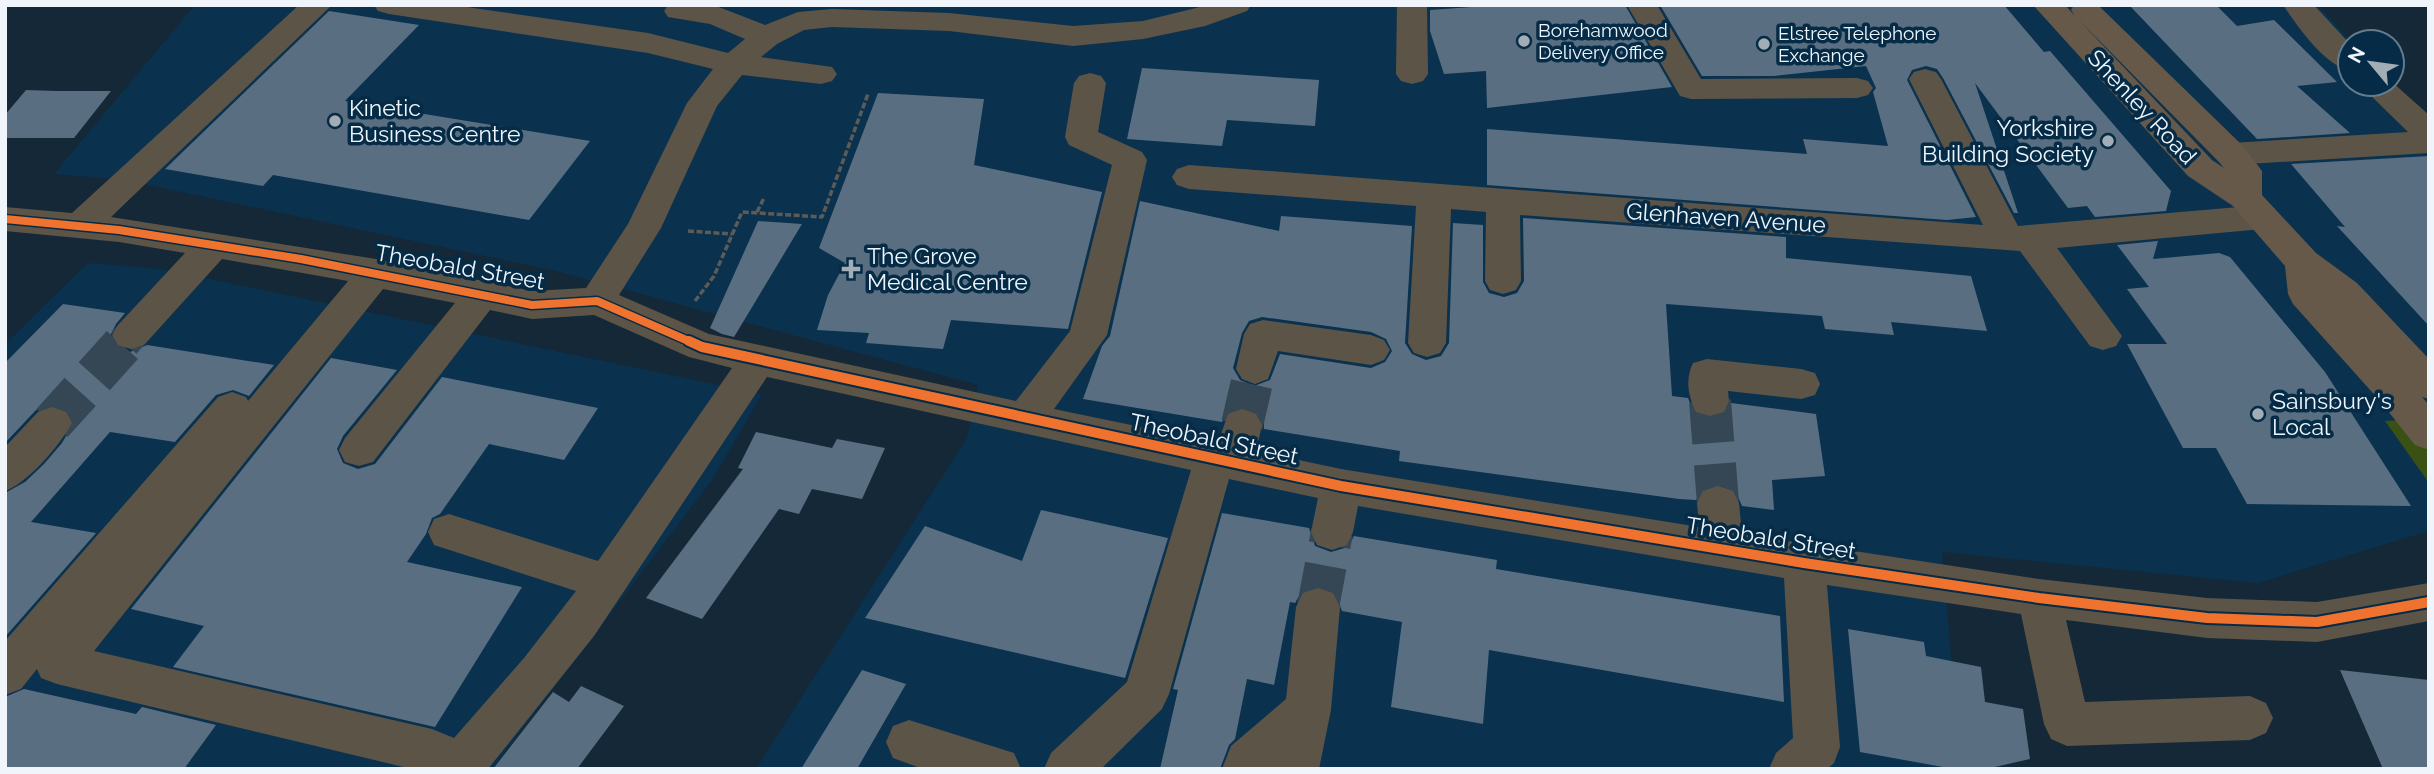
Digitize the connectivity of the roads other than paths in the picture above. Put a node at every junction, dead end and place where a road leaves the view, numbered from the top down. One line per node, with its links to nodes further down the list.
1 (317, 5): 29 (street)
2 (389, 5): 14 (street)
3 (1236, 5): 11 (street)
4 (1412, 5): 16 (street)
5 (1642, 5): 19 (street)
6 (2048, 5): 27 (main road, Shenley Road)
7 (2081, 5): 23 (main road, Shenley Road)
8 (2298, 5): 13 (street)
9 (679, 11): 12 (street)
10 (797, 13): 11 (street); 12 (street)
11 (961, 14)
12 (766, 37): 14 (street)
13 (2336, 48)
14 (734, 64): 15 (street); 36 (street)
15 (821, 74)
16 (1412, 74)
17 (1925, 79): 30 (street)
18 (1090, 83): 46 (street)
19 (1857, 88)
20 (2390, 98): 21 (street)
21 (2429, 133)
22 (2429, 142): 23 (street)
23 (2231, 154): 27 (main road, Shenley Road)
24 (1189, 177): 25 (street, Glenhaven Avenue)
25 (1434, 195): 26 (street, Glenhaven Avenue); 39 (street)
26 (1503, 201): 30 (street, Glenhaven Avenue); 34 (street)
27 (2253, 208): 30 (street, Glenhaven Avenue); 32 (main road, Shenley Road)
28 (5, 219): 29 (street, Theobald Street)
29 (79, 226): 31 (street, Theobald Street)
30 (2019, 240): 38 (street)
31 (214, 245): 33 (street, Theobald Street); 37 (street)
32 (2303, 262): 44 (main road, Shenley Road); 49 (main road)
33 (363, 270): 35 (street, Theobald Street); 63 (street); 67 (street)
34 (1503, 281)
35 (482, 295): 36 (street, Theobald Street); 50 (street)
36 (597, 301): 41 (street, Theobald Street)
37 (131, 335)
38 (2103, 336)
39 (1427, 343)
40 (1371, 350): 42 (street)
41 (758, 360): 46 (street, Theobald Street); 59 (street)
42 (1255, 369)
43 (1801, 384): 45 (street)
44 (2429, 384)
45 (1710, 401)
46 (1025, 418): 51 (street, Theobald Street)
47 (52, 423): 52 (street)
48 (1242, 425): 51 (street)
49 (2429, 434)
50 (359, 450)
51 (1224, 461): 53 (street, Theobald Street); 69 (street)
52 (5, 474)
53 (1341, 486): 56 (street); 57 (street, Theobald Street)
54 (1718, 502): 57 (street)
55 (449, 531): 59 (street)
56 (1332, 532)
57 (1722, 550): 58 (street, Theobald Street)
58 (1804, 563): 60 (street, Theobald Street); 72 (street)
59 (607, 582): 67 (street)
60 (2039, 598): 61 (street, Theobald Street); 65 (street)
61 (2429, 601)
62 (1318, 607): 64 (street)
63 (5, 674)
64 (1308, 710): 70 (street); 71 (street)
65 (2250, 718)
66 (909, 742): 68 (street)
67 (458, 768)
68 (997, 769)
69 (1068, 769)
70 (1246, 769)
71 (1295, 769)
72 (1793, 769)

